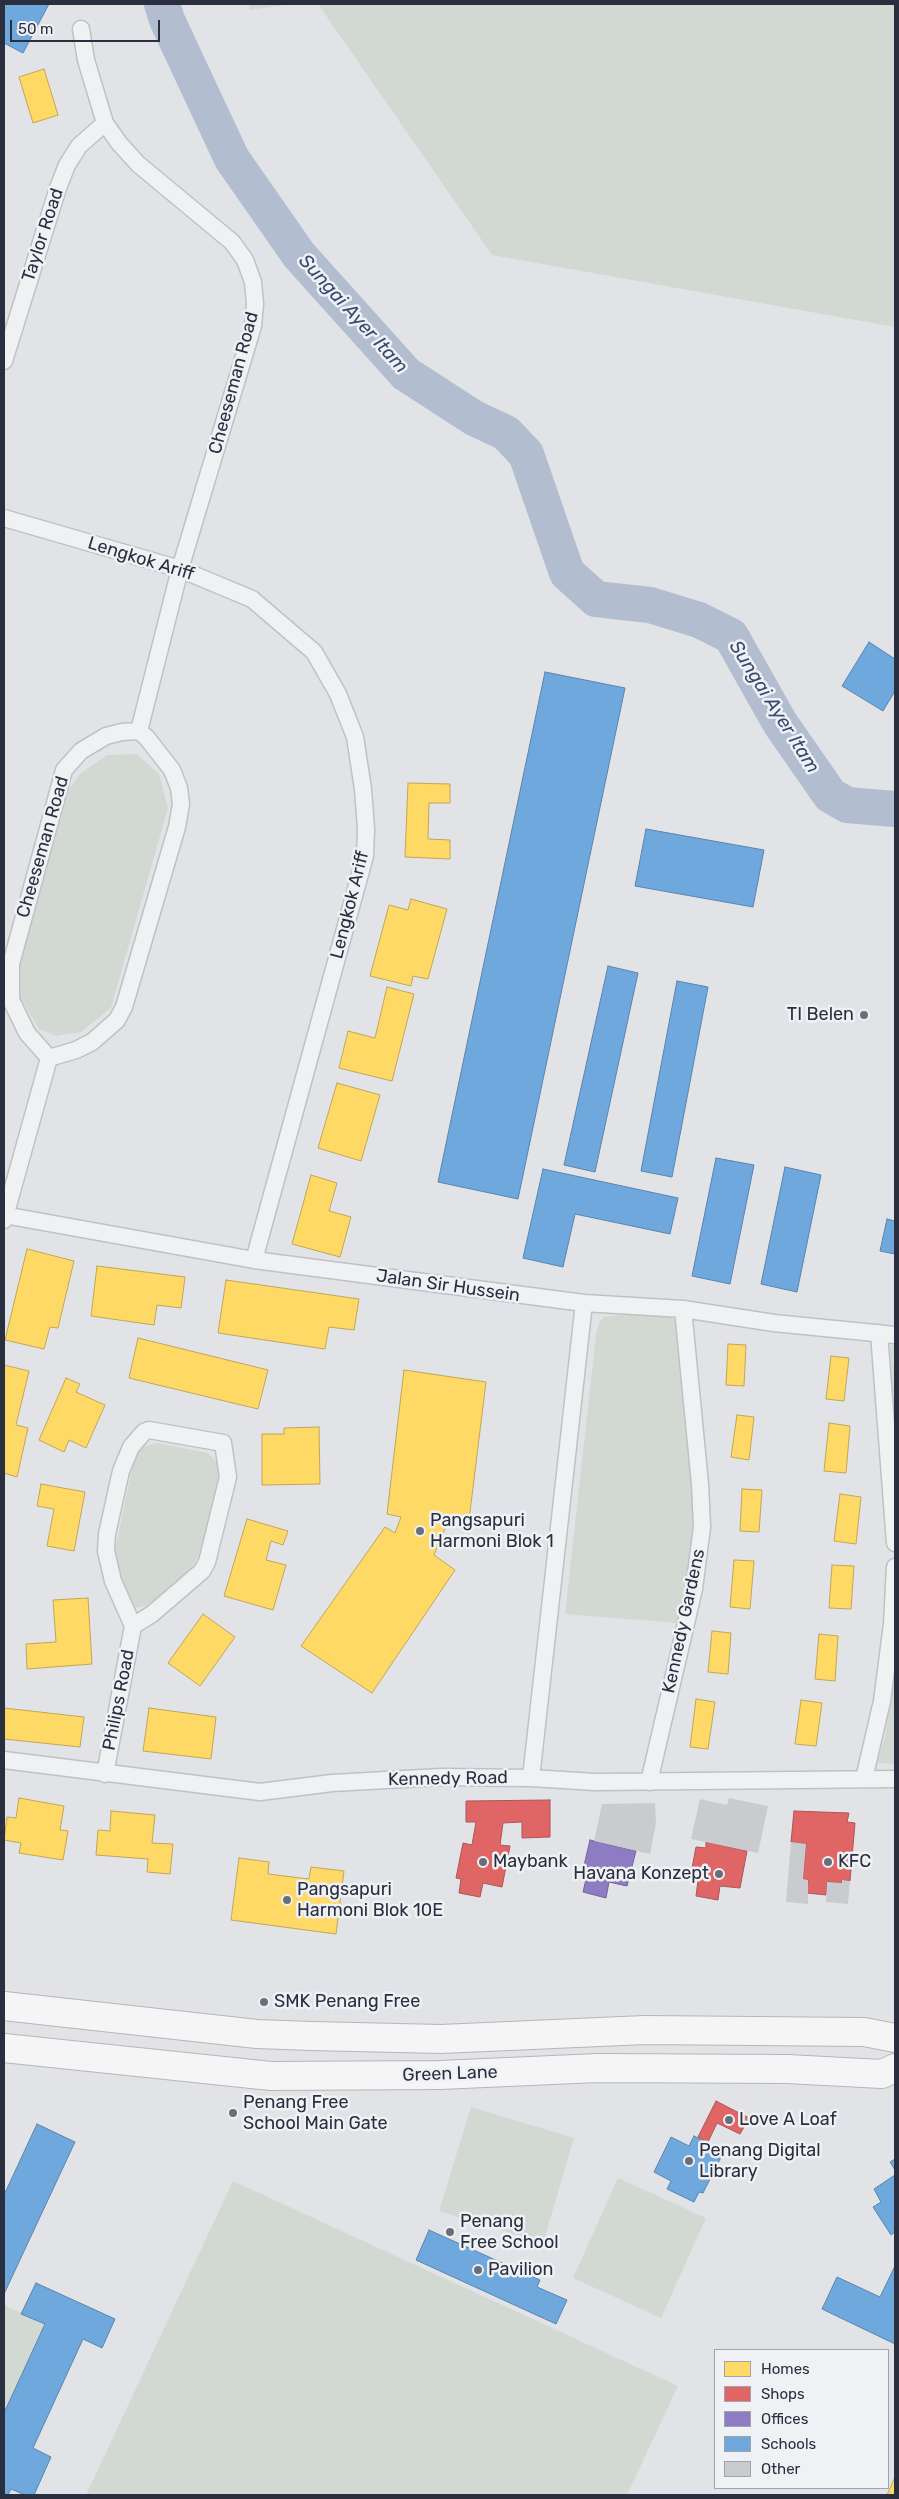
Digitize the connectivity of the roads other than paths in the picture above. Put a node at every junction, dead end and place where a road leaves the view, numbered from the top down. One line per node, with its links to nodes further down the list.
1 (81, 29): 2 (street, Cheeseman Road)
2 (105, 123): 3 (street, Taylor Road); 5 (street, Cheeseman Road)
3 (4, 360)
4 (4, 518): 5 (street, Lengkok Ariff)
5 (180, 569): 6 (street, Cheeseman Road); 9 (street, Lengkok Ariff)
6 (139, 731): 7 (street); 7 (street, Cheeseman Road)
7 (49, 1058): 8 (street)
8 (4, 1217): 9 (street, Jalan Sir Hussein)
9 (254, 1260): 10 (street, Jalan Sir Hussein)
10 (584, 1303): 11 (street, Jalan Sir Hussein); 18 (street)
11 (683, 1309): 12 (street, Jalan Sir Hussein); 21 (street, Kennedy Gardens)
12 (887, 1334): 13 (street)
13 (895, 1543)
14 (895, 1567): 19 (street)
15 (133, 1626): 15 (street, Philips Road); 17 (street, Philips Road)
16 (4, 1760): 17 (street, Kennedy Road)
17 (106, 1774): 18 (street, Kennedy Road)
18 (531, 1778): 21 (street, Kennedy Road)
19 (864, 1779): 20 (street, Kennedy Road); 21 (street, Kennedy Road)
20 (895, 1779)
21 (649, 1782)
22 (4, 2006): 24 (highway, Green Lane)
23 (895, 2020): 24 (highway)
24 (864, 2032): 25 (highway, Green Lane)
25 (895, 2038)
26 (4, 2048): 27 (highway, Green Lane)
27 (891, 2073)

